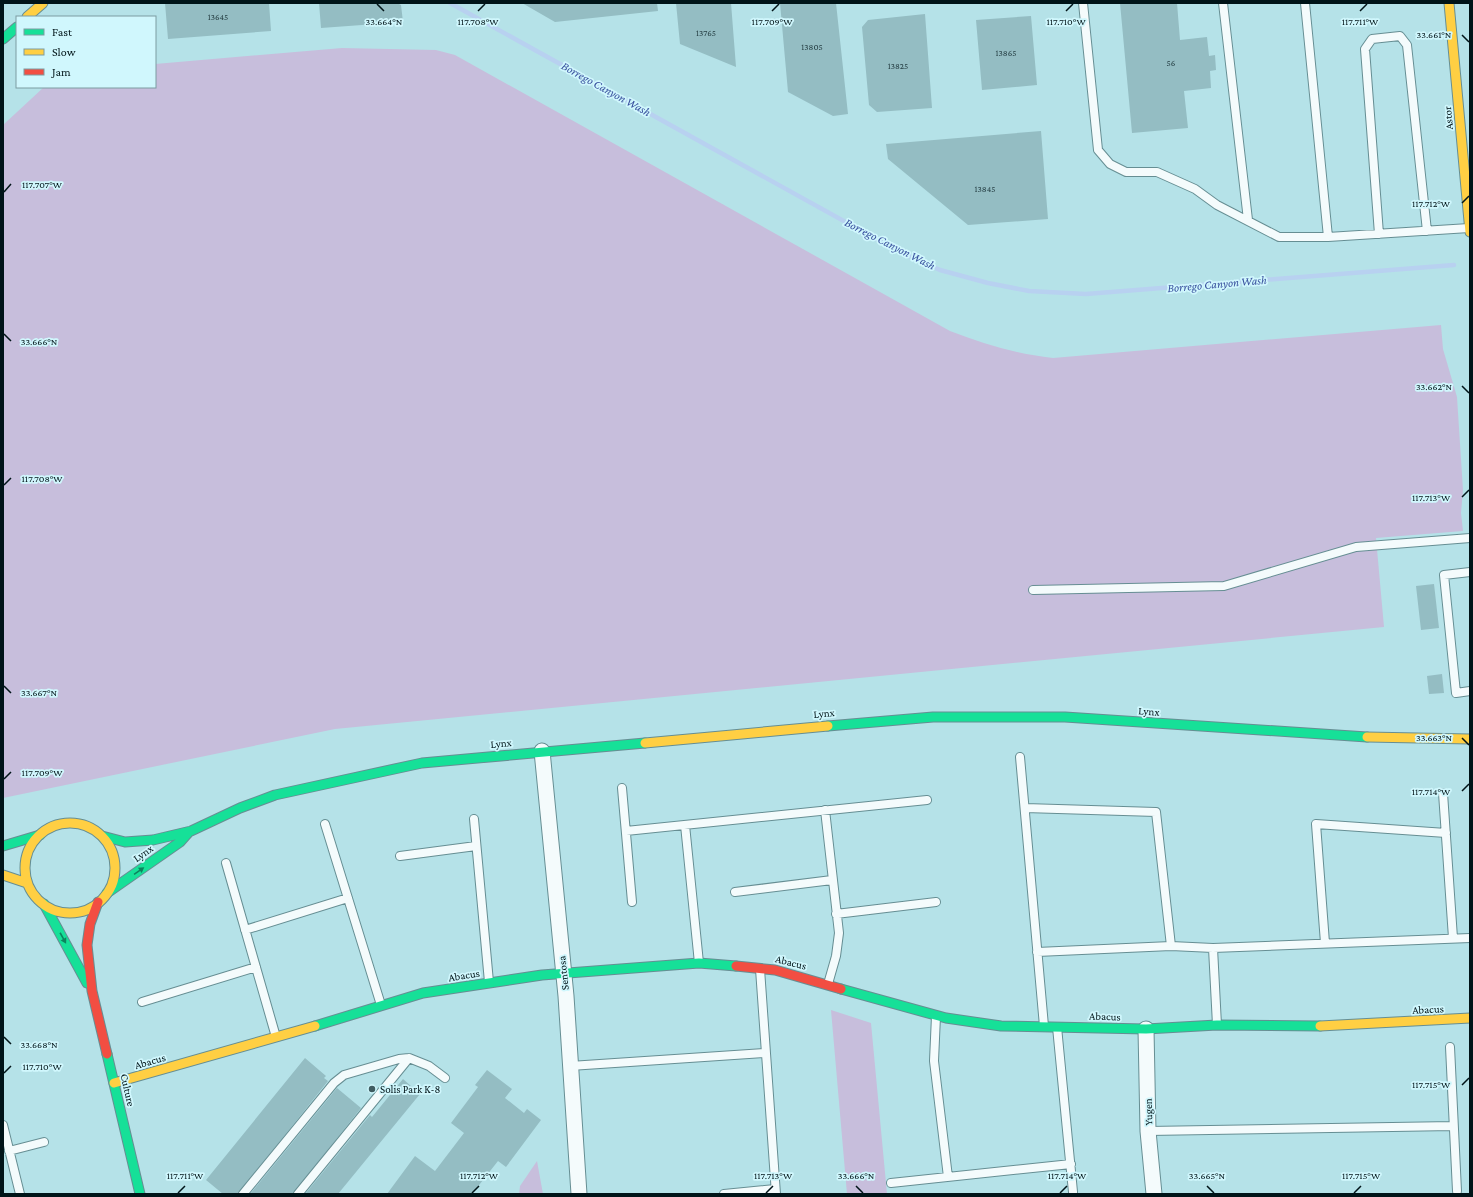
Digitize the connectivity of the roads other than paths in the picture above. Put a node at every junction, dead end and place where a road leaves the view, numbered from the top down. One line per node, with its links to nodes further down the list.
1 (43, 3): 6 (street)
2 (1083, 3): 9 (lane)
3 (1223, 3): 9 (lane)
4 (1305, 3): 14 (lane)
5 (1450, 3): 10 (street, Astor)
6 (29, 16)
7 (16, 27): 8 (street)
8 (3, 39)
9 (1248, 220): 14 (lane)
10 (1470, 228): 11 (lane); 12 (street, Astor)
11 (1427, 231): 13 (lane); 13 (lane)
12 (1470, 232)
13 (1379, 234): 14 (lane)
14 (1328, 237)
15 (1470, 538): 17 (lane)
16 (1470, 572): 18 (lane)
17 (1032, 590)
18 (1470, 691)
19 (1470, 739): 20 (street, Lynx)
20 (542, 752): 30 (street, Lynx); 60 (street, Sentosa)
21 (1020, 757): 25 (lane)
22 (622, 788): 31 (lane)
23 (1443, 793): 32 (lane)
24 (927, 800): 26 (lane)
25 (1025, 808): 54 (lane); 56 (lane)
26 (825, 810): 29 (lane); 40 (lane)
27 (474, 819): 36 (lane)
28 (325, 824): 44 (lane)
29 (685, 825): 31 (lane); 57 (lane)
30 (190, 831): 34 (street, Lynx); 43 (street, Lynx, one-way to 30)
31 (626, 831): 46 (lane)
32 (1446, 833): 51 (lane); 53 (lane)
33 (40, 835): 34 (street); 35 (street); 41 (street)
34 (102, 836): 43 (street)
35 (3, 846)
36 (476, 846): 37 (lane); 61 (lane)
37 (400, 856)
38 (226, 863): 50 (lane)
39 (3, 875): 41 (street)
40 (832, 880): 42 (lane); 49 (lane)
41 (28, 884): 48 (street)
42 (735, 892)
43 (107, 893): 45 (street)
44 (348, 898): 50 (lane); 65 (lane)
45 (98, 902): 48 (street); 63 (street, Culture)
46 (632, 902)
47 (936, 902): 49 (lane)
48 (44, 904): 63 (street, Culture, one-way to 63)
49 (836, 914): 62 (lane)
50 (245, 930): 58 (lane)
51 (1453, 938): 52 (lane); 53 (lane)
52 (1470, 938)
53 (1325, 943): 55 (lane)
54 (1171, 946): 55 (lane); 56 (lane)
55 (1213, 948): 68 (lane)
56 (1037, 952): 69 (lane)
57 (699, 963): 59 (street, Abacus); 60 (street, Abacus)
58 (256, 967): 64 (lane); 72 (lane)
59 (760, 968): 62 (street, Abacus); 74 (lane)
60 (563, 974): 61 (street, Abacus); 76 (street, Sentosa)
61 (489, 983): 65 (street, Abacus)
62 (828, 985): 66 (street, Abacus)
63 (92, 991): 78 (street, Culture)
64 (142, 1002)
65 (381, 1006): 72 (street, Abacus)
66 (936, 1016): 69 (street, Abacus); 85 (lane)
67 (1470, 1018): 68 (street, Abacus)
68 (1217, 1026): 71 (street, Abacus)
69 (1044, 1027): 70 (street, Abacus)
70 (1057, 1027): 71 (street, Abacus); 84 (lane)
71 (1146, 1029): 81 (street, Yugen)
72 (276, 1037): 78 (street, Abacus)
73 (1450, 1047): 80 (lane)
74 (765, 1053): 76 (lane); 88 (lane)
75 (409, 1058): 77 (lane); 92 (lane); 93 (lane)
76 (570, 1066): 94 (street, Sentosa)
77 (445, 1078)
78 (114, 1083): 91 (street, Culture)
79 (3, 1125): 83 (lane)
80 (1454, 1126): 81 (lane); 87 (lane)
81 (1148, 1131): 96 (street, Yugen)
82 (44, 1142): 83 (lane)
83 (9, 1152): 90 (lane)
84 (1071, 1164): 85 (lane); 89 (lane)
85 (948, 1177): 86 (lane)
86 (891, 1183)
87 (1457, 1191)
88 (776, 1192): 95 (lane)
89 (1073, 1192)
90 (20, 1194)
91 (140, 1194)
92 (243, 1194)
93 (298, 1194)
94 (579, 1194)
95 (724, 1194)
96 (1154, 1194)

